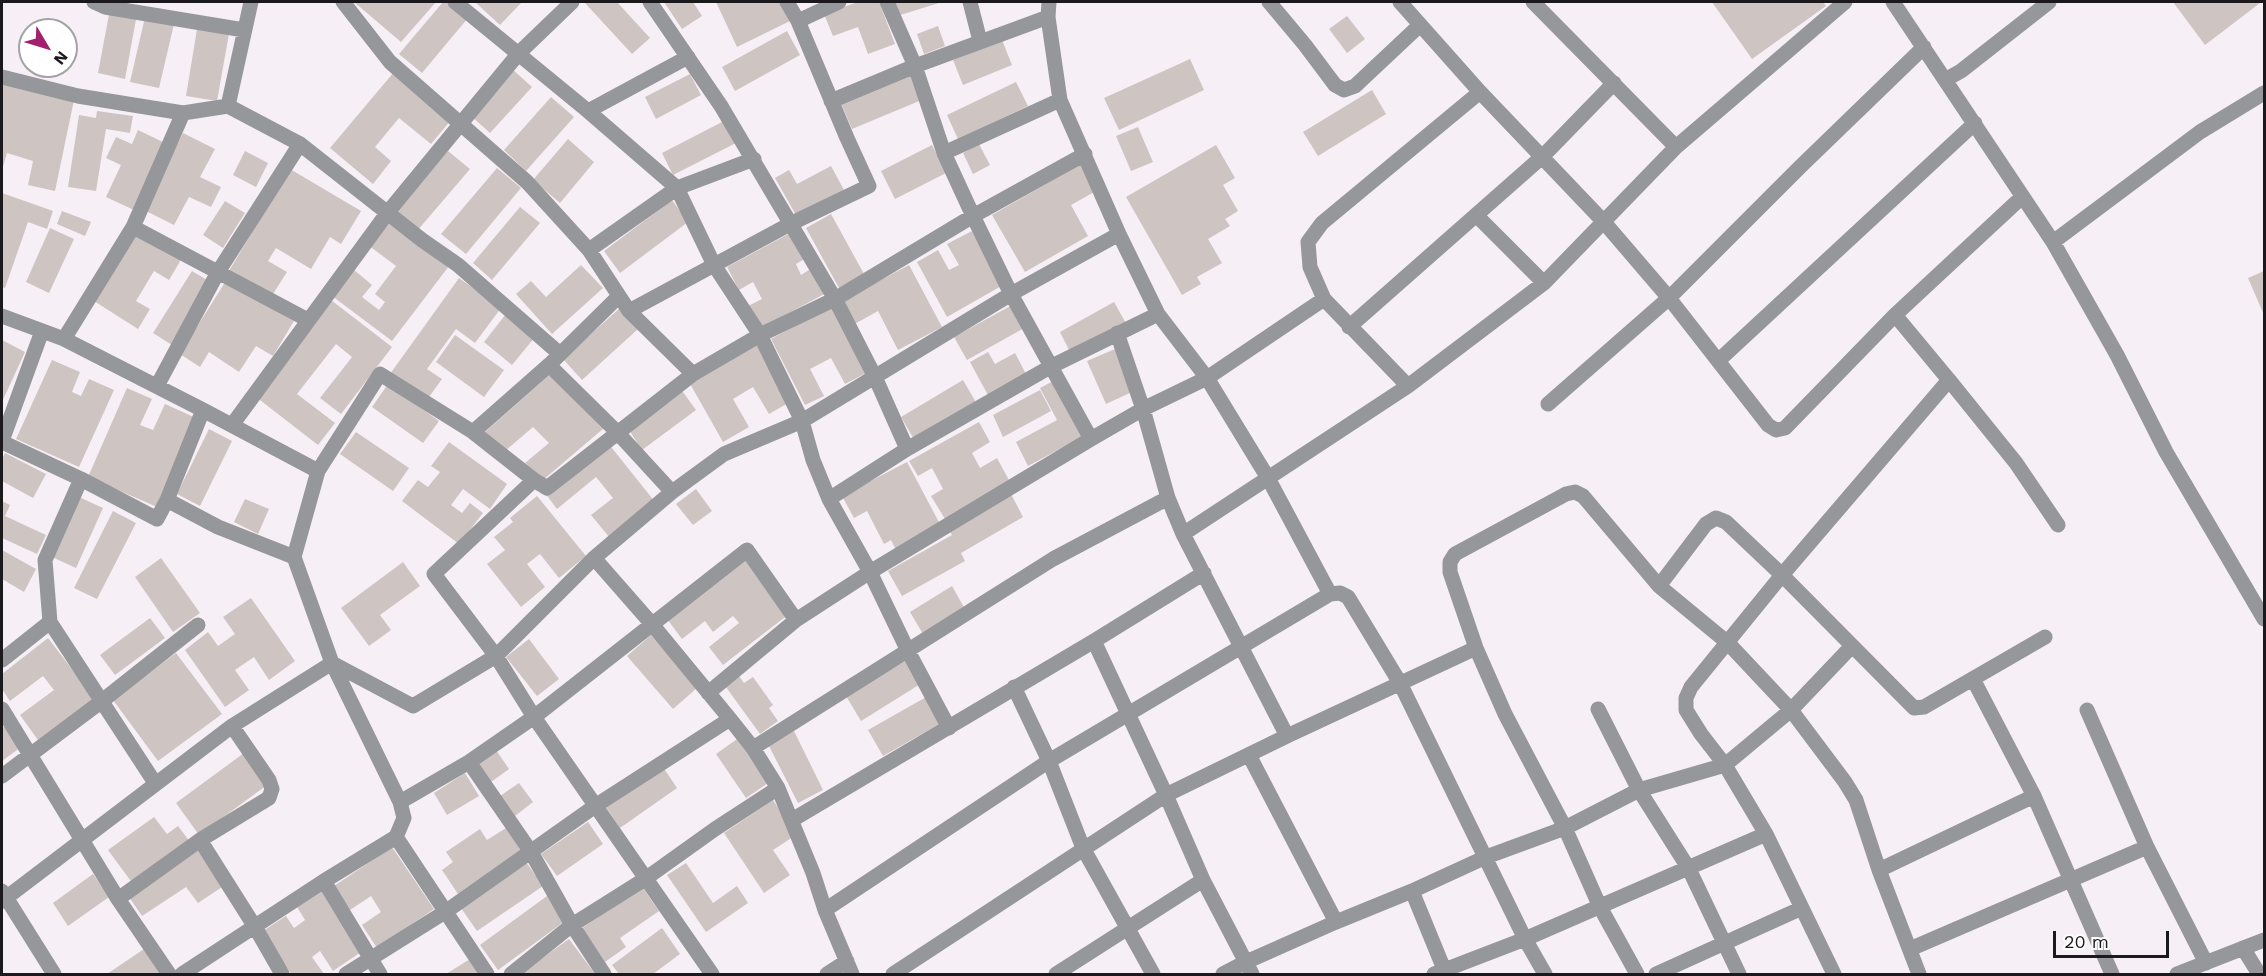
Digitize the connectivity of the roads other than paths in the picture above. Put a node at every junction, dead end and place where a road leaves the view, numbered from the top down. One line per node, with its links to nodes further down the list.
1 (94, 2): 20 (street)
2 (251, 2): 20 (street)
3 (343, 2): 36 (street)
4 (455, 2): 23 (street)
5 (572, 2): 23 (street)
6 (650, 2): 24 (street)
7 (787, 2): 18 (street)
8 (839, 2): 18 (street)
9 (887, 2): 25 (street)
10 (970, 2): 21 (street)
11 (1269, 2): 19 (street)
12 (1400, 2): 19 (street)
13 (1533, 2): 28 (street)
14 (1845, 2): 39 (street)
15 (1893, 2): 22 (street)
16 (2049, 2): 27 (street)
17 (1049, 9): 21 (street); 31 (street)
18 (798, 21): 32 (street)
19 (1420, 25): 29 (street)
20 (244, 30): 33 (street)
21 (980, 41): 25 (street)
22 (1924, 47): 27 (street); 60 (street)
23 (519, 53): 34 (street); 36 (street)
24 (688, 57): 34 (street); 43 (street)
25 (915, 66): 32 (street); 40 (street)
26 (2, 77): 35 (street)
27 (1945, 80): 37 (street)
28 (1614, 83): 39 (street); 42 (street)
29 (1480, 92): 42 (street); 62 (street)
30 (2265, 93): 53 (street)
31 (1060, 100): 40 (street); 41 (street)
32 (831, 101): 50 (street)
33 (228, 105): 35 (street); 38 (street)
34 (588, 111): 44 (street)
35 (183, 112): 51 (street)
36 (460, 123): 46 (street); 54 (street)
37 (1975, 123): 45 (street); 74 (street)
38 (300, 144): 46 (street); 56 (street)
39 (1676, 147): 49 (street)
40 (944, 153): 47 (street)
41 (1085, 154): 47 (street); 52 (street)
42 (1543, 156): 48 (street); 49 (street)
43 (753, 159): 44 (street); 50 (street)
44 (677, 188): 54 (street); 55 (street)
45 (2022, 197): 53 (street); 65 (street)
46 (388, 212): 67 (street); 73 (street)
47 (973, 216): 58 (street); 61 (street)
48 (1477, 216): 57 (street); 68 (street)
49 (1603, 221): 57 (street); 60 (street)
50 (790, 224): 55 (street); 61 (street)
51 (133, 227): 56 (street); 72 (street)
52 (1119, 234): 58 (street); 64 (street)
53 (2053, 242): 109 (street)
54 (589, 250): 59 (street)
55 (714, 265): 63 (street); 71 (street)
56 (218, 272): 67 (street); 80 (street)
57 (1544, 283): 81 (street)
58 (1011, 294): 75 (street); 77 (street)
59 (618, 297): 63 (street); 73 (street)
60 (1669, 298): 74 (street); 82 (street)
61 (835, 299): 71 (street); 77 (street)
62 (1324, 299): 68 (street); 78 (street)
63 (629, 311): 76 (street)
64 (1158, 314): 70 (street); 78 (street)
65 (1895, 315): 74 (street); 79 (street)
66 (2, 316): 69 (street)
67 (308, 320): 86 (street)
68 (1349, 327): 81 (street)
69 (42, 331): 72 (street); 90 (street)
70 (1117, 333): 75 (street); 83 (street)
71 (760, 335): 76 (street); 85 (street)
72 (64, 339): 80 (street)
73 (555, 360): 87 (street); 88 (street)
74 (1718, 361)
75 (1050, 367): 89 (street); 91 (street)
76 (693, 374): 88 (street)
77 (875, 377): 85 (street); 91 (street)
78 (1207, 378): 83 (street); 94 (street)
79 (1949, 380): 100 (street); 106 (street)
80 (157, 386): 84 (street)
81 (1408, 386): 94 (street)
82 (1548, 404)
83 (1143, 409): 89 (street); 97 (street)
84 (203, 410): 86 (street); 99 (street)
85 (802, 421): 96 (street); 98 (street)
86 (232, 425): 92 (street)
87 (473, 432): 92 (street); 95 (street)
88 (616, 432): 95 (street); 96 (street)
89 (1091, 439): 104 (street)
90 (2, 441): 93 (street)
91 (907, 449): 98 (street)
92 (318, 471): 102 (street)
93 (81, 478): 99 (street); 111 (street)
94 (1268, 478): 101 (street); 108 (street)
95 (534, 480): 121 (street)
96 (672, 492): 103 (street)
97 (1168, 498): 101 (street); 120 (street)
98 (829, 499): 104 (street)
99 (167, 500): 102 (street)
100 (2058, 525)
101 (1183, 534): 105 (street)
102 (294, 557): 123 (street)
103 (594, 558): 112 (street); 121 (street)
104 (870, 572): 110 (street); 120 (street)
105 (1204, 573): 115 (street); 117 (street)
106 (1782, 575): 107 (street); 116 (street); 118 (street)
107 (1659, 586): 116 (street); 119 (street)
108 (1330, 594): 117 (street); 125 (street)
109 (2265, 619)
110 (796, 620): 112 (street); 127 (street)
111 (50, 622): 122 (street); 128 (street)
112 (651, 623): 127 (street); 134 (street)
113 (198, 625): 128 (street)
114 (2045, 637): 124 (street)
115 (1094, 641): 126 (street); 133 (street)
116 (1728, 643): 131 (street); 144 (street)
117 (1241, 645): 133 (street); 138 (street)
118 (1852, 646): 124 (street); 131 (street)
119 (1476, 648): 125 (street); 154 (street)
120 (908, 651): 137 (street); 139 (street)
121 (496, 656): 123 (street); 134 (street)
122 (2, 660)
123 (332, 663): 136 (street); 151 (street)
124 (1973, 679): 150 (street)
125 (1400, 683): 138 (street); 162 (street)
126 (1014, 687): 137 (street); 142 (street)
127 (708, 693): 135 (street)
128 (102, 701): 140 (street); 146 (street)
129 (2, 709): 140 (street)
130 (1598, 709): 148 (street)
131 (1791, 710): 144 (street); 164 (street)
132 (2087, 710): 159 (street)
133 (1129, 713): 142 (street); 149 (street)
134 (534, 717): 143 (street); 152 (street)
135 (730, 719): 139 (street); 152 (street)
136 (232, 726): 146 (street); 157 (street)
137 (949, 728): 153 (street)
138 (1287, 736): 141 (street)
139 (753, 748): 147 (street)
140 (30, 755): 145 (street); 158 (street)
141 (1249, 755): 149 (street); 176 (street)
142 (1049, 761): 160 (street); 174 (street)
143 (470, 762): 151 (street); 161 (street)
144 (1725, 765): 148 (street); 155 (street)
145 (2, 776)
146 (155, 783): 158 (street)
147 (778, 788): 153 (street); 165 (street)
148 (1640, 790): 154 (street); 163 (street)
149 (1166, 795): 160 (street); 167 (street)
150 (2034, 796): 164 (street); 168 (street)
151 (400, 802): 156 (street)
152 (595, 806): 161 (street); 165 (street)
153 (792, 820): 174 (street)
154 (1564, 828): 162 (street); 172 (street)
155 (1766, 834): 163 (street); 173 (street)
156 (396, 837): 166 (street); 175 (street)
157 (200, 840): 171 (street); 178 (street)
158 (83, 841): 170 (street); 171 (street)
159 (2147, 847): 168 (street); 186 (street)
160 (1083, 848): 179 (street); 201 (street)
161 (531, 852): 175 (street); 177 (street)
162 (1486, 857): 169 (street); 180 (street)
163 (1689, 869): 172 (street); 182 (street)
164 (1879, 870): 184 (street)
165 (645, 879): 177 (street); 199 (street)
166 (324, 880): 178 (street); 185 (street)
167 (1203, 880): 179 (street); 188 (street)
168 (2070, 880): 184 (street); 211 (street)
169 (1412, 891): 176 (street); 189 (street)
170 (3, 897): 190 (street)
171 (118, 899): 191 (street)
172 (1600, 907): 180 (street); 206 (street)
173 (1802, 908): 182 (street); 209 (street)
174 (825, 910): 187 (street)
175 (445, 912): 185 (street); 196 (street)
176 (1335, 922): 188 (street)
177 (572, 925): 197 (street); 198 (street)
178 (255, 927): 192 (street); 193 (street)
179 (1126, 928): 202 (street); 203 (street)
180 (1525, 939): 189 (street); 205 (street)
181 (2265, 940): 183 (street)
182 (1724, 943): 207 (street); 208 (street)
183 (2243, 948): 186 (street); 213 (street)
184 (1910, 950): 210 (street)
185 (371, 959): 194 (street); 195 (street)
186 (2206, 963): 212 (street)
187 (849, 968): 200 (street)
188 (1249, 968): 204 (street)
189 (1441, 973)
190 (54, 975)
191 (169, 975)
192 (182, 975)
193 (282, 975)
194 (346, 975)
195 (380, 975)
196 (487, 975)
197 (511, 975)
198 (604, 975)
199 (712, 975)
200 (826, 975)
201 (893, 975)
202 (1056, 975)
203 (1153, 975)
204 (1223, 975)
205 (1545, 975)
206 (1637, 975)
207 (1656, 975)
208 (1739, 975)
209 (1834, 975)
210 (1919, 975)
211 (2112, 975)
212 (2177, 975)
213 (2259, 975)

